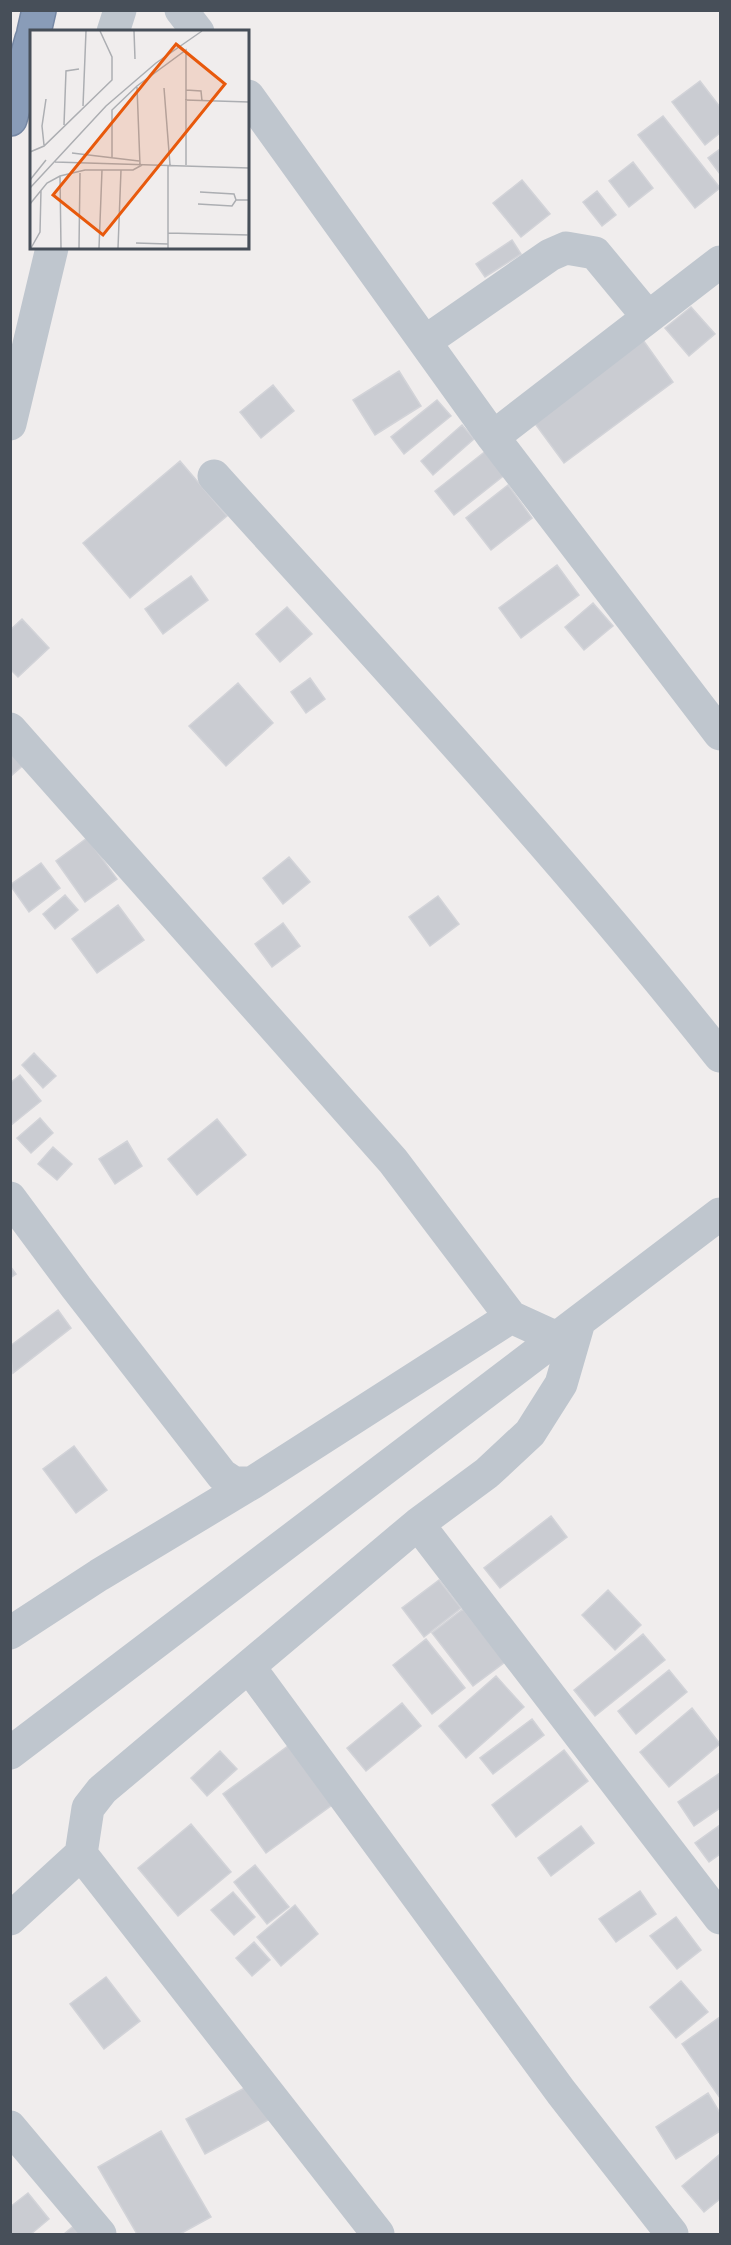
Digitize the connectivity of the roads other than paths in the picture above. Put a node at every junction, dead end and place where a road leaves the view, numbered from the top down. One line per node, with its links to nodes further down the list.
1 (39, 10): 4 (highway)
2 (120, 10): 5 (street)
3 (182, 10): 6 (street)
4 (34, 30)
5 (114, 30)
6 (197, 30)
7 (30, 46): 9 (highway)
8 (249, 97): 13 (street)
9 (10, 119)
10 (52, 249): 14 (street)
11 (720, 262): 12 (street)
12 (648, 317): 13 (street); 15 (street)
13 (426, 341): 15 (street)
14 (10, 424)
15 (493, 437): 18 (street)
16 (214, 476): 19 (street)
17 (10, 729): 22 (street)
18 (720, 734)
19 (720, 1056)
20 (10, 1198): 24 (street)
21 (720, 1214): 23 (street)
22 (511, 1317): 23 (street); 24 (street)
23 (568, 1330): 25 (street); 28 (street)
24 (252, 1483): 26 (street)
25 (418, 1524): 27 (street); 30 (street)
26 (10, 1633)
27 (250, 1668): 29 (street); 35 (street)
28 (10, 1753)
29 (81, 1854): 31 (street); 34 (street)
30 (720, 1918)
31 (10, 1919)
32 (10, 2127): 33 (street)
33 (100, 2235)
34 (378, 2235)
35 (672, 2235)

